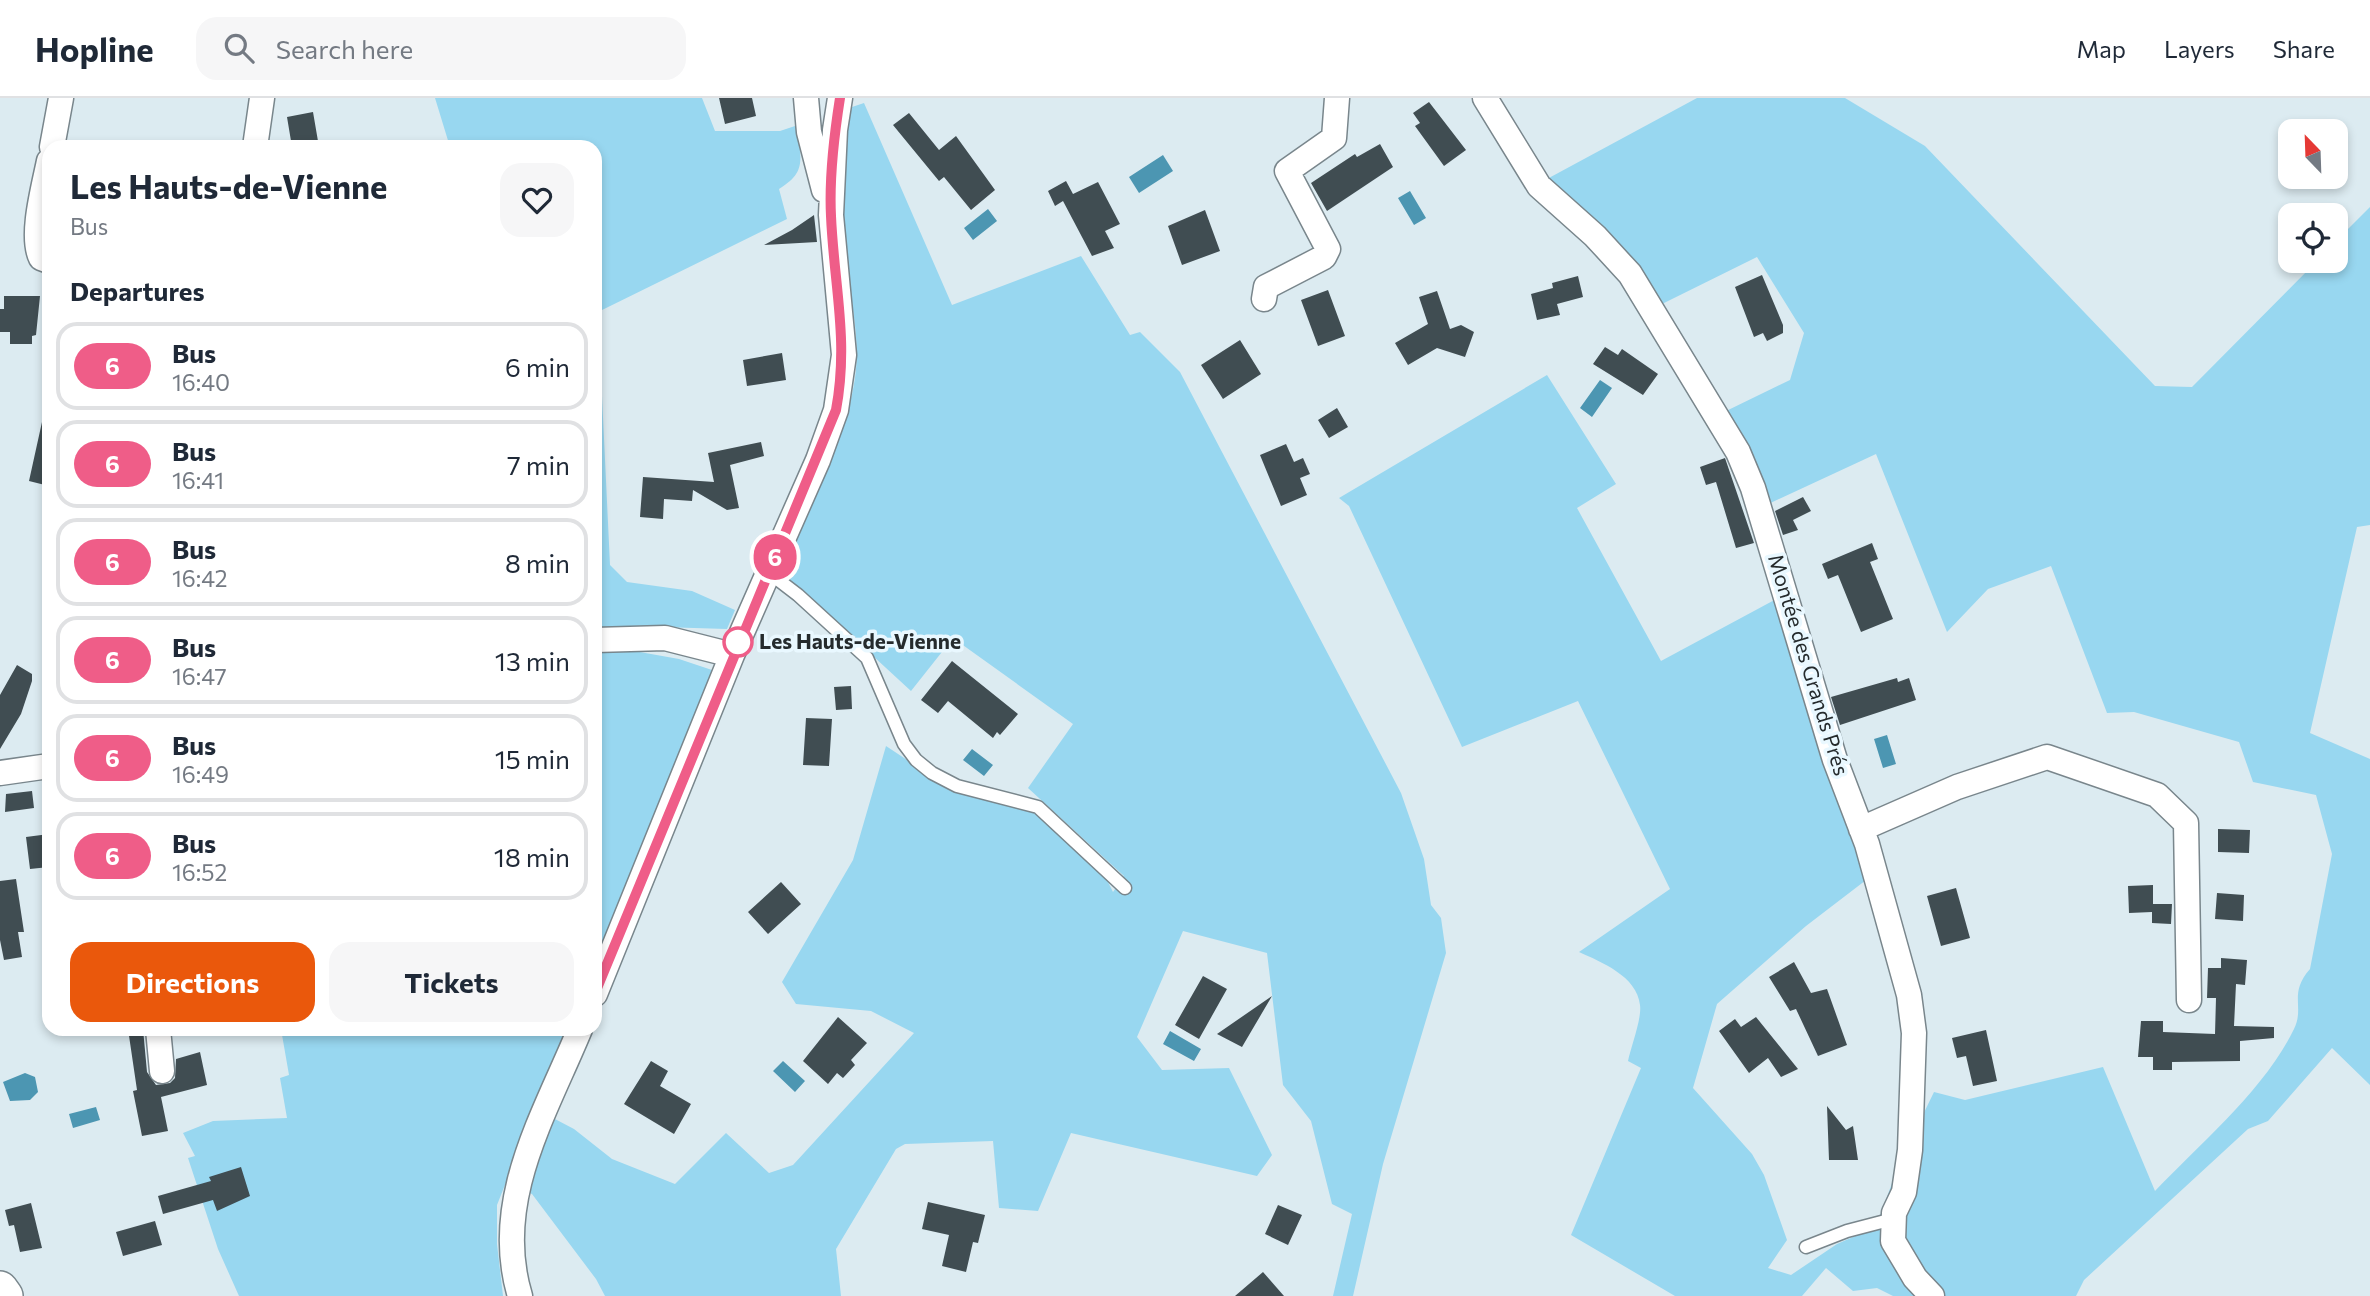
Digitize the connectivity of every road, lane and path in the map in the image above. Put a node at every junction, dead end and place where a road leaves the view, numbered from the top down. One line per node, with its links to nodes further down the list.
1 (61, 98): 7 (street)
2 (262, 98): 8 (street)
3 (806, 98): 9 (street)
4 (840, 98): 9 (street)
5 (1337, 98): 12 (street)
6 (1485, 98): 18 (street, Montée des Grands Prés)
7 (53, 140)
8 (256, 140)
9 (831, 215): 13 (street)
10 (42, 226): 11 (street)
11 (42, 258)
12 (1264, 299)
13 (768, 572): 15 (street); 19 (lane)
14 (602, 640): 15 (street)
15 (732, 655): 20 (street)
16 (42, 767): 17 (street)
17 (0, 773)
18 (1861, 829): 21 (street); 25 (street, Montée des Grands Prés)
19 (1125, 888)
20 (602, 976)
21 (2189, 1000)
22 (159, 1036): 24 (street)
23 (577, 1036): 29 (street)
24 (162, 1071)
25 (1893, 1219): 26 (lane); 30 (street)
26 (1807, 1248)
27 (0, 1289): 28 (main road)
28 (5, 1296)
29 (520, 1296)
30 (1932, 1296)

